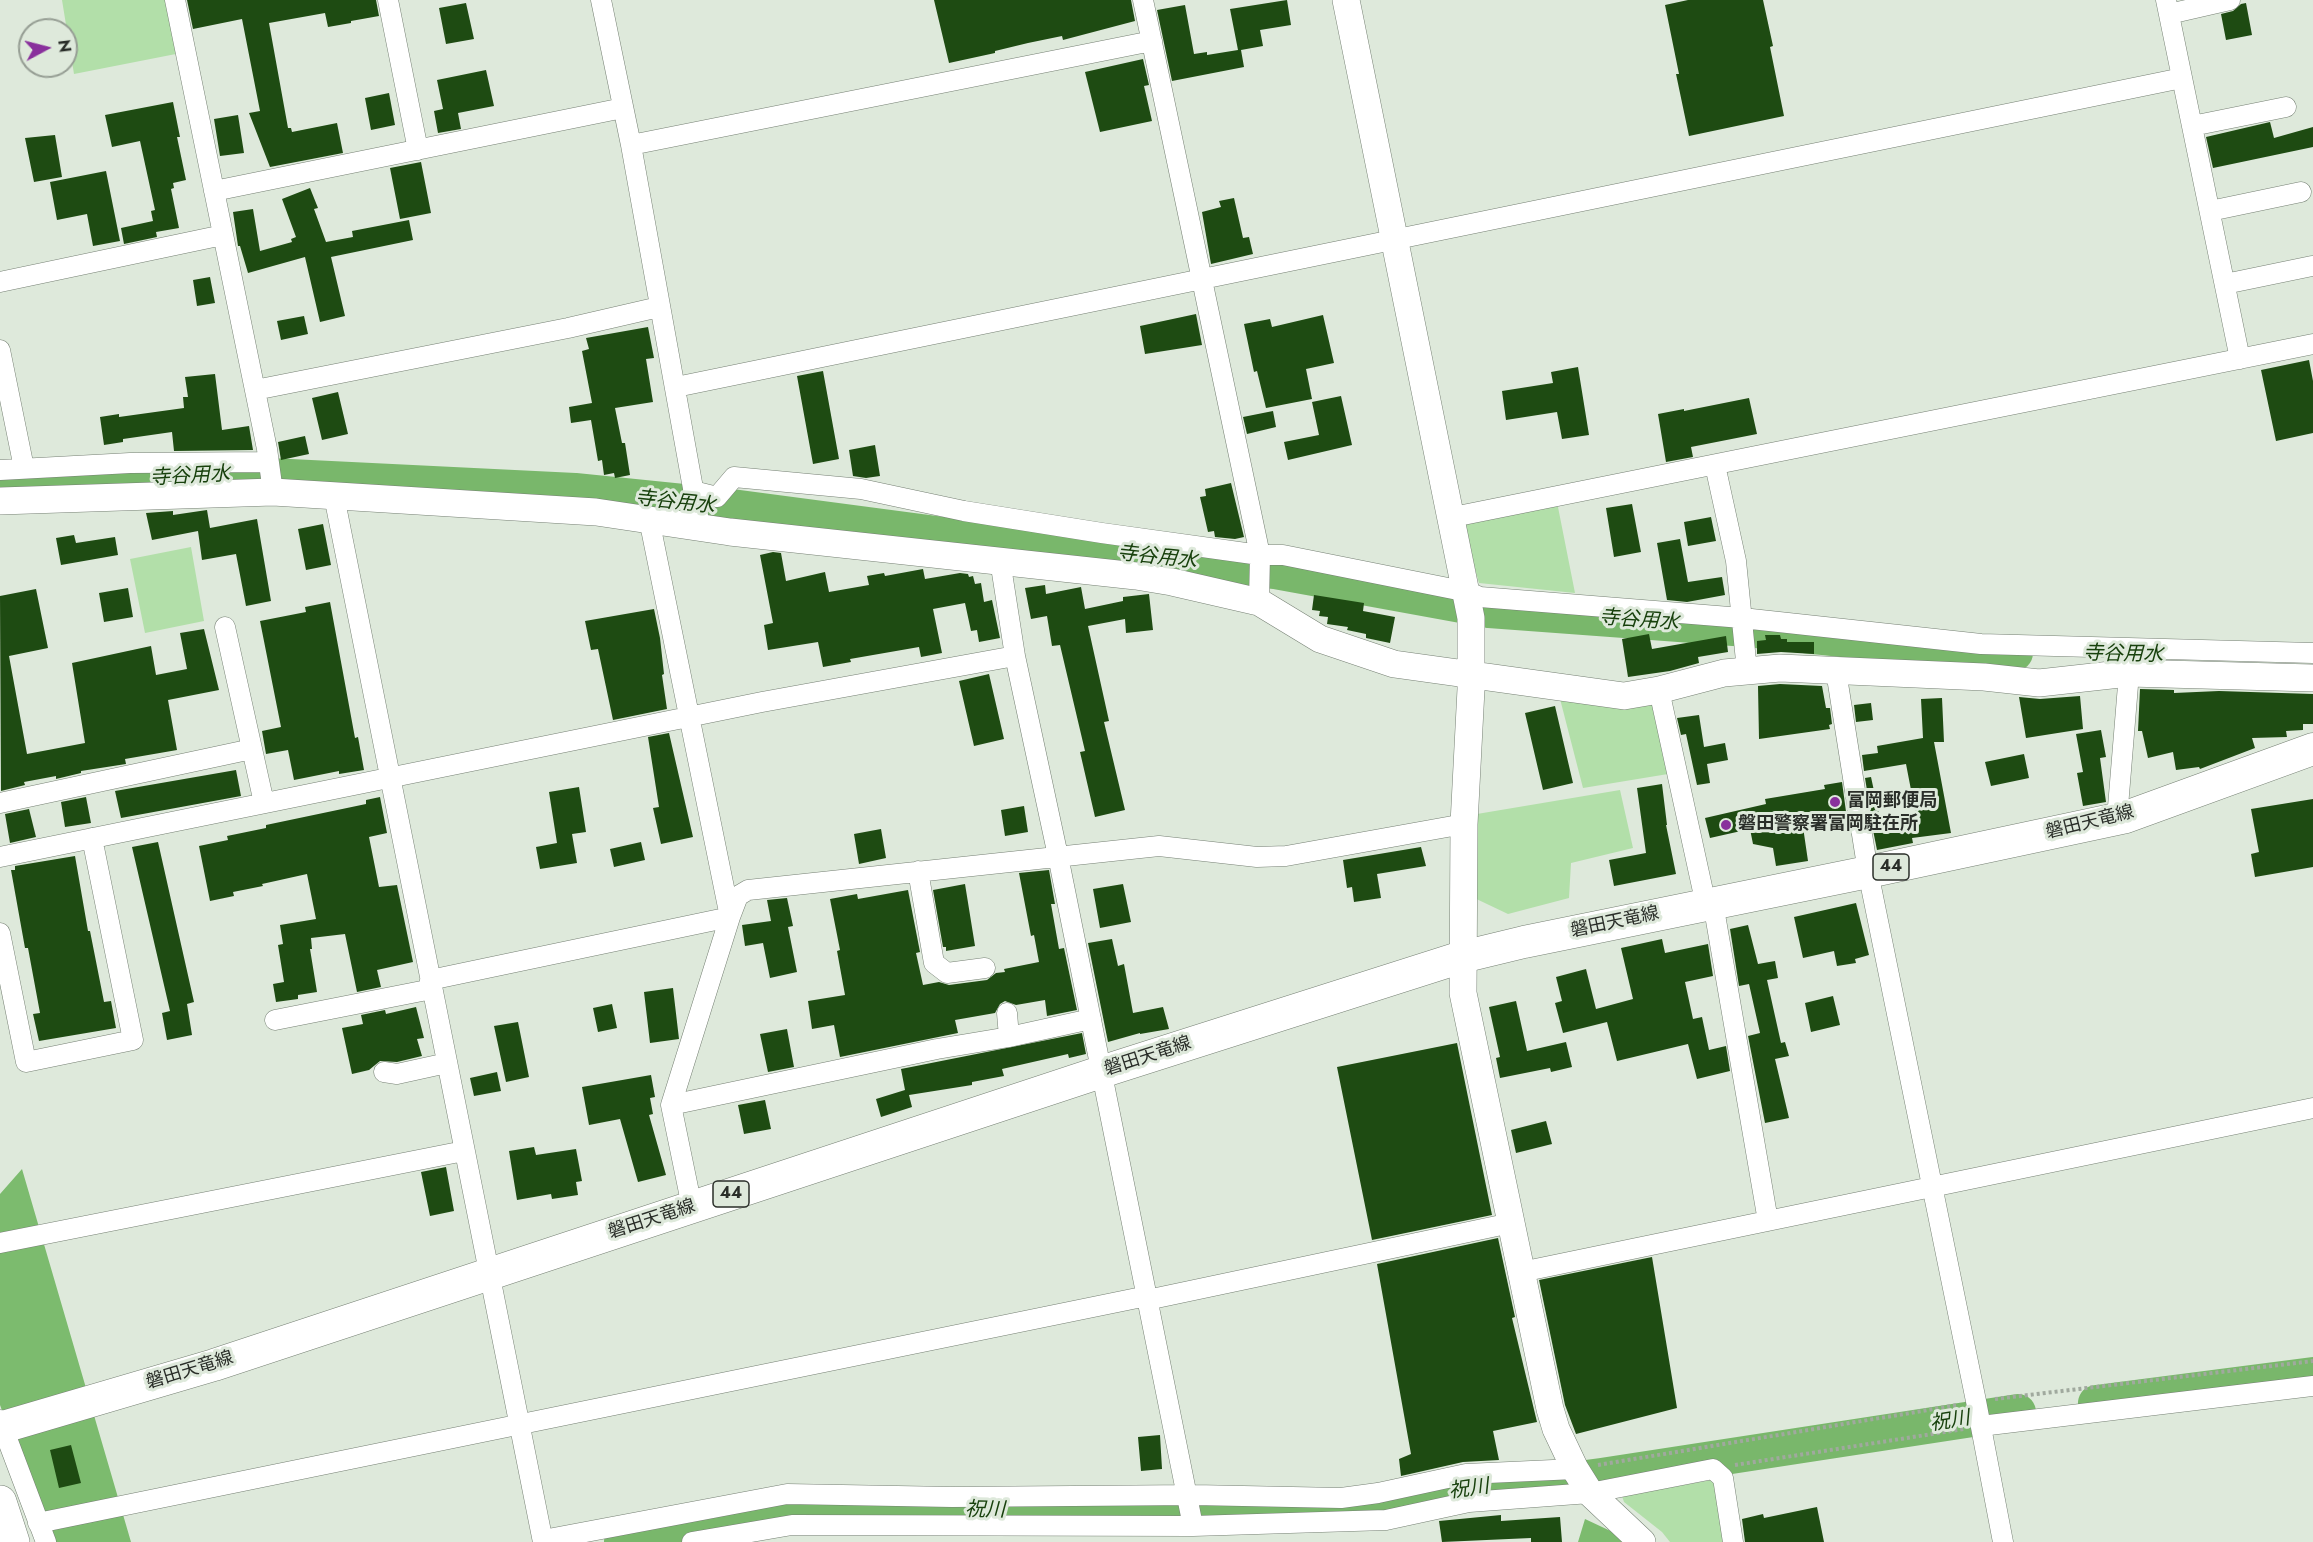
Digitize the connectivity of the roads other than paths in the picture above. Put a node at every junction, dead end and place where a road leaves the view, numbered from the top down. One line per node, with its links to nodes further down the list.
1 (175, 0): 15 (street)
2 (388, 0): 14 (street)
3 (601, 0): 11 (street)
4 (1143, 0): 8 (street)
5 (1346, 0): 19 (street)
6 (2230, 0): 7 (street)
7 (2167, 7): 9 (street)
8 (1152, 41): 13 (street); 21 (street)
9 (2182, 78): 12 (street); 19 (street)
10 (2286, 107): 12 (street)
11 (623, 108): 13 (street); 14 (street)
12 (2192, 126): 17 (street)
13 (631, 145): 24 (street)
14 (418, 150): 15 (street)
15 (214, 191): 18 (street)
16 (2301, 192): 17 (street)
17 (2210, 211): 23 (street)
18 (223, 235): 22 (street); 29 (street)
19 (1395, 240): 21 (street); 38 (street)
20 (2312, 266): 23 (street)
21 (1202, 280): 28 (street); 42 (street)
22 (0, 282)
23 (2225, 284): 27 (street)
24 (659, 307): 28 (street); 29 (street)
25 (2313, 344): 27 (street)
26 (0, 350): 32 (street)
27 (2240, 359): 31 (street)
28 (676, 387): 34 (street)
29 (255, 390): 30 (street)
30 (268, 462): 32 (street); 35 (street)
31 (1715, 465): 38 (street); 44 (street)
32 (24, 468): 33 (street)
33 (0, 470)
34 (693, 491): 40 (street); 42 (street)
35 (273, 492): 36 (street); 37 (street)
36 (334, 496): 39 (street); 57 (street)
37 (0, 501)
38 (1453, 518): 43 (street)
39 (649, 519): 40 (street); 54 (street)
40 (700, 527): 41 (street)
41 (1000, 560): 42 (street); 47 (street)
42 (1259, 575): 43 (street); 51 (street)
43 (1468, 592): 44 (street); 51 (street)
44 (1742, 618): 46 (street); 48 (street)
45 (225, 627): 55 (street)
46 (2313, 653)
47 (1015, 656): 54 (street); 63 (street)
48 (1747, 671): 49 (street); 53 (street)
49 (1836, 671): 50 (street); 66 (street)
50 (2129, 673): 52 (street); 60 (street)
51 (1472, 675): 53 (street); 61 (street)
52 (2313, 678)
53 (1659, 690): 67 (street)
54 (689, 717): 57 (street); 68 (street)
55 (252, 749): 58 (street); 59 (street)
56 (2313, 749): 60 (main road, 磐田天竜線 / 44)
57 (391, 777): 59 (street); 72 (street)
58 (0, 803)
59 (264, 803): 62 (street)
60 (2116, 819): 66 (main road, 磐田天竜線 / 44)
61 (1464, 824): 63 (street); 70 (street)
62 (92, 838): 64 (street); 69 (street)
63 (1058, 856): 65 (street); 74 (street)
64 (0, 857)
65 (918, 871): 68 (street); 71 (street)
66 (1868, 872): 67 (main road, 磐田天竜線 / 44); 83 (street)
67 (1709, 904): 70 (main road, 磐田天竜線 / 44); 85 (street)
68 (730, 917): 72 (street); 80 (street)
69 (0, 933)
70 (1461, 957): 79 (main road, 磐田天竜線 / 44); 86 (street)
71 (985, 968)
72 (431, 984): 75 (street); 77 (street)
73 (1007, 1013): 76 (street)
74 (1091, 1019): 76 (street); 79 (street)
75 (275, 1020)
76 (1009, 1037): 80 (street)
77 (447, 1063): 78 (street); 82 (street)
78 (384, 1072)
79 (1101, 1072): 84 (main road, 磐田天竜線 / 44); 90 (street)
80 (671, 1105): 84 (street)
81 (2313, 1108): 83 (street)
82 (464, 1151): 87 (street); 89 (street)
83 (1932, 1186): 85 (street); 94 (street)
84 (692, 1207): 89 (main road, 磐田天竜線 / 44)
85 (1768, 1221): 88 (street)
86 (1511, 1223): 88 (street); 90 (street)
87 (0, 1243)
88 (1521, 1272): 95 (street)
89 (489, 1275): 92 (street); 93 (main road, 磐田天竜線 / 44)
90 (1147, 1298): 92 (street); 96 (street)
91 (2313, 1386): 94 (street)
92 (520, 1423): 99 (street); 100 (street)
93 (1, 1425): 99 (street)
94 (1981, 1425): 105 (street)
95 (1582, 1479): 96 (street); 98 (street); 103 (street); 104 (street)
96 (1187, 1495): 98 (street); 100 (street)
97 (0, 1502): 99 (highway)
98 (1194, 1526): 102 (street)
99 (25, 1533): 101 (street)
100 (543, 1541)
101 (46, 1542)
102 (692, 1542)
103 (1642, 1542)
104 (1733, 1542)
105 (2003, 1542)

